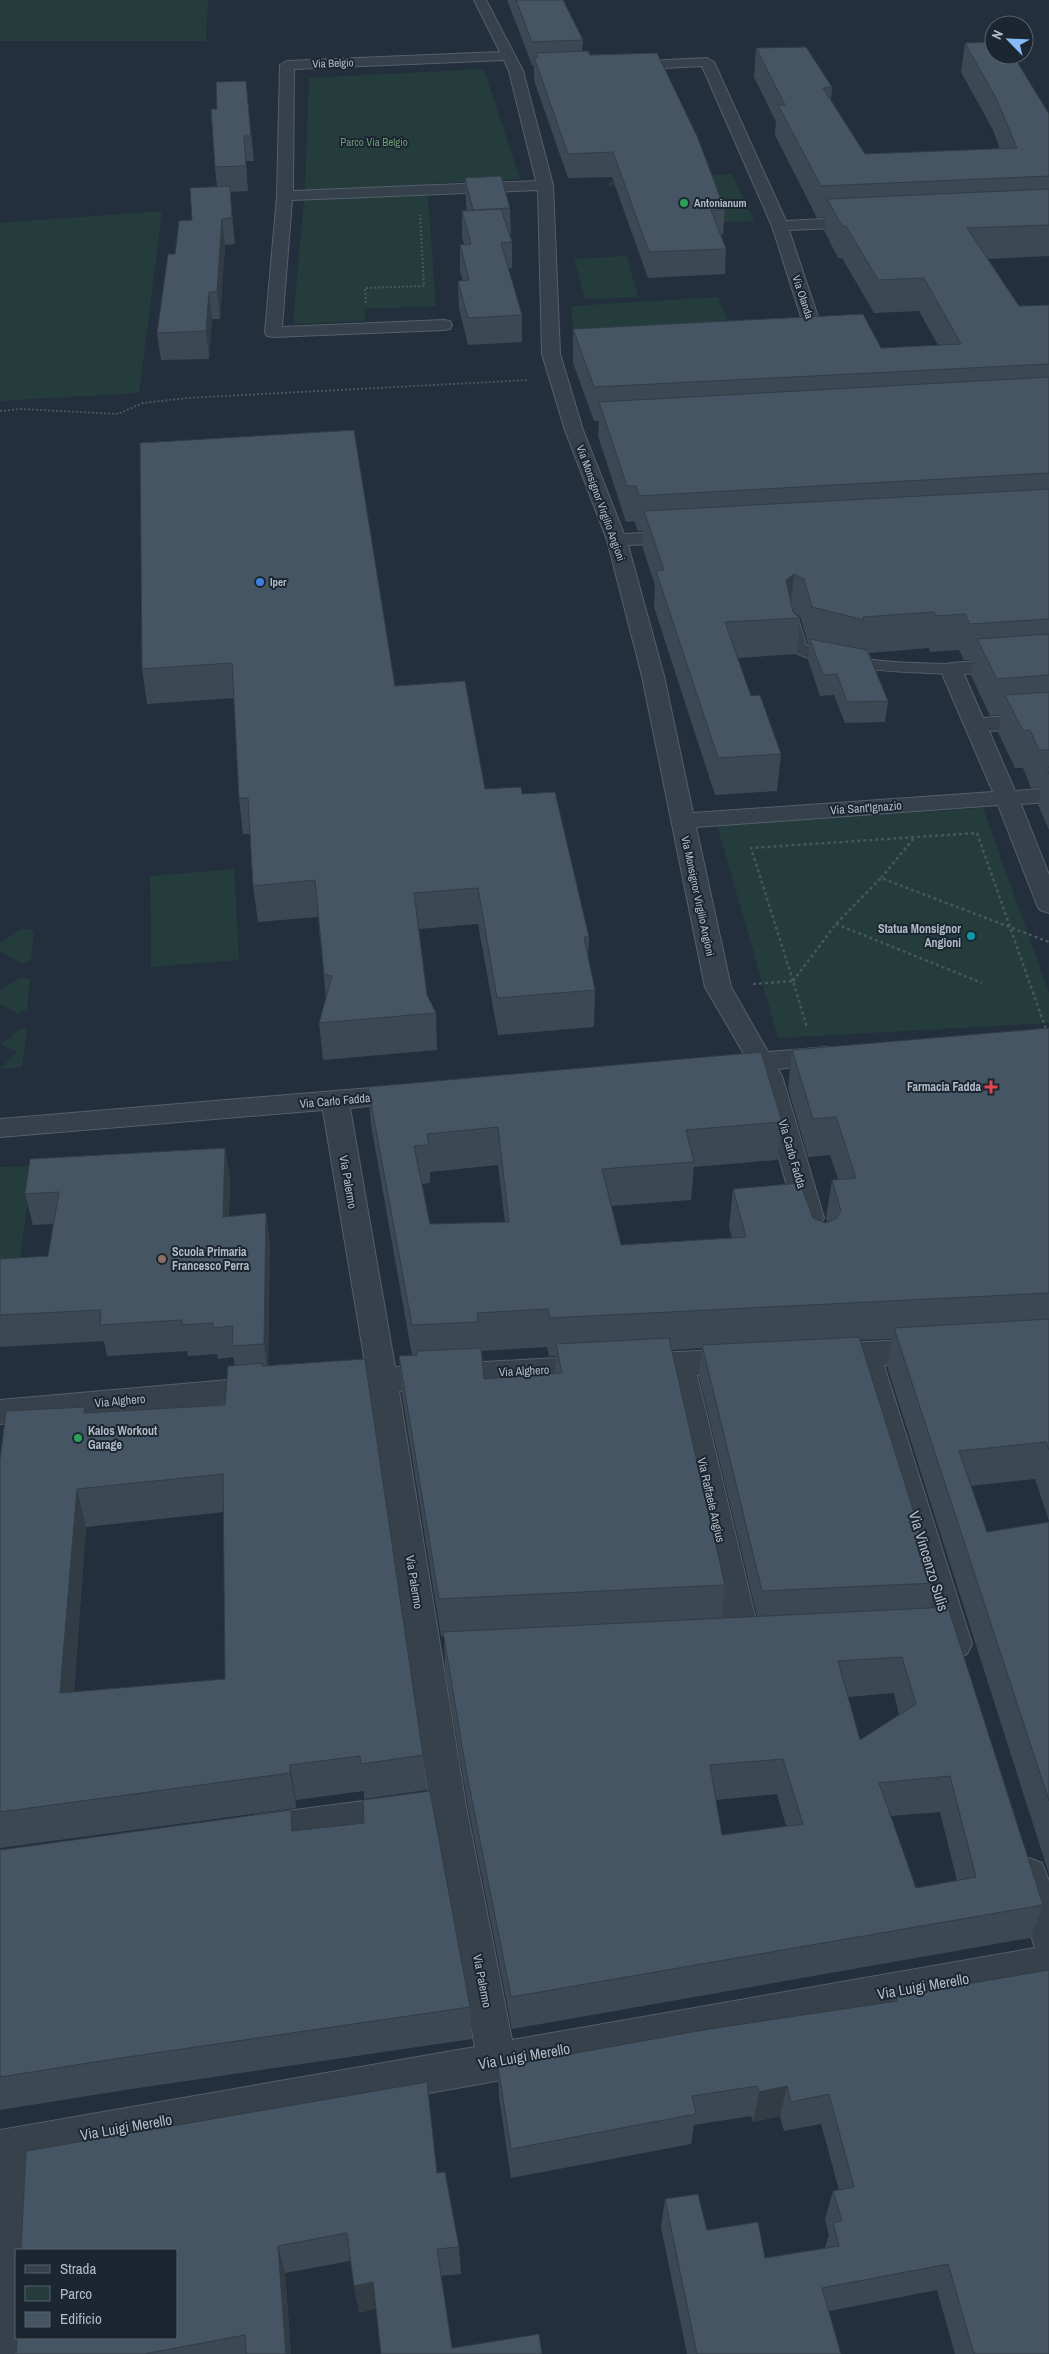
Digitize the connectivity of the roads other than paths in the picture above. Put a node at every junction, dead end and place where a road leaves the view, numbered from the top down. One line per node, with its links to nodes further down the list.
1 (480, 0): 2 (street, Via Monsignor Virgilio Angioni)
2 (509, 56): 5 (street, Via Monsignor Virgilio Angioni); 7 (street, Via Belgio)
3 (610, 67): 9 (street, Via Olanda)
4 (532, 71): 5 (street)
5 (516, 72): 6 (street, Via Monsignor Virgilio Angioni)
6 (545, 185): 7 (street); 12 (street, Via Monsignor Virgilio Angioni)
7 (285, 196): 10 (street, Via Belgio)
8 (880, 221): 9 (street)
9 (780, 226): 11 (street, Via Olanda)
10 (444, 325)
11 (788, 345)
12 (551, 354): 13 (street); 15 (street, Via Monsignor Virgilio Angioni)
13 (569, 354)
14 (700, 536): 15 (street)
15 (617, 540): 23 (street, Via Monsignor Virgilio Angioni)
16 (790, 616): 18 (lane)
17 (1049, 662): 18 (street)
18 (951, 669): 20 (street)
19 (1049, 720): 20 (street)
20 (975, 724): 22 (street)
21 (1049, 795): 22 (street, Via Sant'Ignazio)
22 (1007, 798): 23 (street, Via Sant'Ignazio); 24 (street)
23 (682, 821): 26 (street, Via Monsignor Virgilio Angioni)
24 (1049, 905)
25 (854, 1055): 26 (street)
26 (760, 1061): 27 (street); 31 (street, Via Carlo Fadda)
27 (721, 1065)
28 (430, 1092): 29 (street, Via Carlo Fadda)
29 (334, 1101): 30 (street, Via Carlo Fadda); 37 (street, Via Palermo)
30 (0, 1128)
31 (816, 1239)
32 (952, 1349): 33 (street)
33 (866, 1354): 34 (street); 40 (street, Via Vincenzo Sulis)
34 (797, 1358)
35 (768, 1359): 36 (street, Via Alghero)
36 (680, 1364): 37 (street, Via Alghero); 39 (street, Via Raffaele Angius)
37 (382, 1378): 38 (street, Via Alghero); 41 (street, Via Palermo)
38 (0, 1412)
39 (743, 1637)
40 (965, 1674)
41 (448, 1806): 42 (street); 46 (street, Via Palermo)
42 (224, 1836)
43 (1019, 1844): 44 (street)
44 (1049, 1938)
45 (1049, 1964): 46 (street, Via Luigi Merello)
46 (497, 2061): 47 (street, Via Luigi Merello)
47 (4, 2149): 48 (street)
48 (0, 2339)

